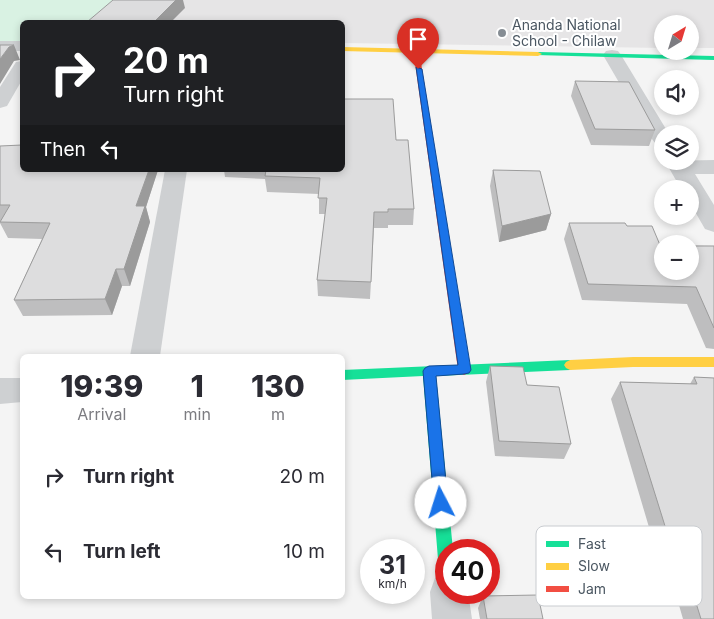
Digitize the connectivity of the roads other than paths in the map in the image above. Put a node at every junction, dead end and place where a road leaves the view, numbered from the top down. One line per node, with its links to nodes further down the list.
1 (0, 46): 2 (street)
2 (20, 46)
3 (345, 50): 4 (street)
4 (415, 50): 5 (street); 17 (street)
5 (612, 55): 6 (street); 9 (street)
6 (714, 58)
7 (20, 69): 8 (street)
8 (0, 102)
9 (654, 126)
10 (699, 166): 11 (street)
11 (714, 167)
12 (682, 170): 14 (street)
13 (176, 172): 15 (street)
14 (714, 224)
15 (145, 354)
16 (714, 362): 17 (street)
17 (464, 370): 18 (street)
18 (429, 371): 19 (street); 22 (street)
19 (345, 375)
20 (20, 390): 21 (street)
21 (0, 391)
22 (444, 539)
23 (450, 604): 24 (street)
24 (452, 619)

